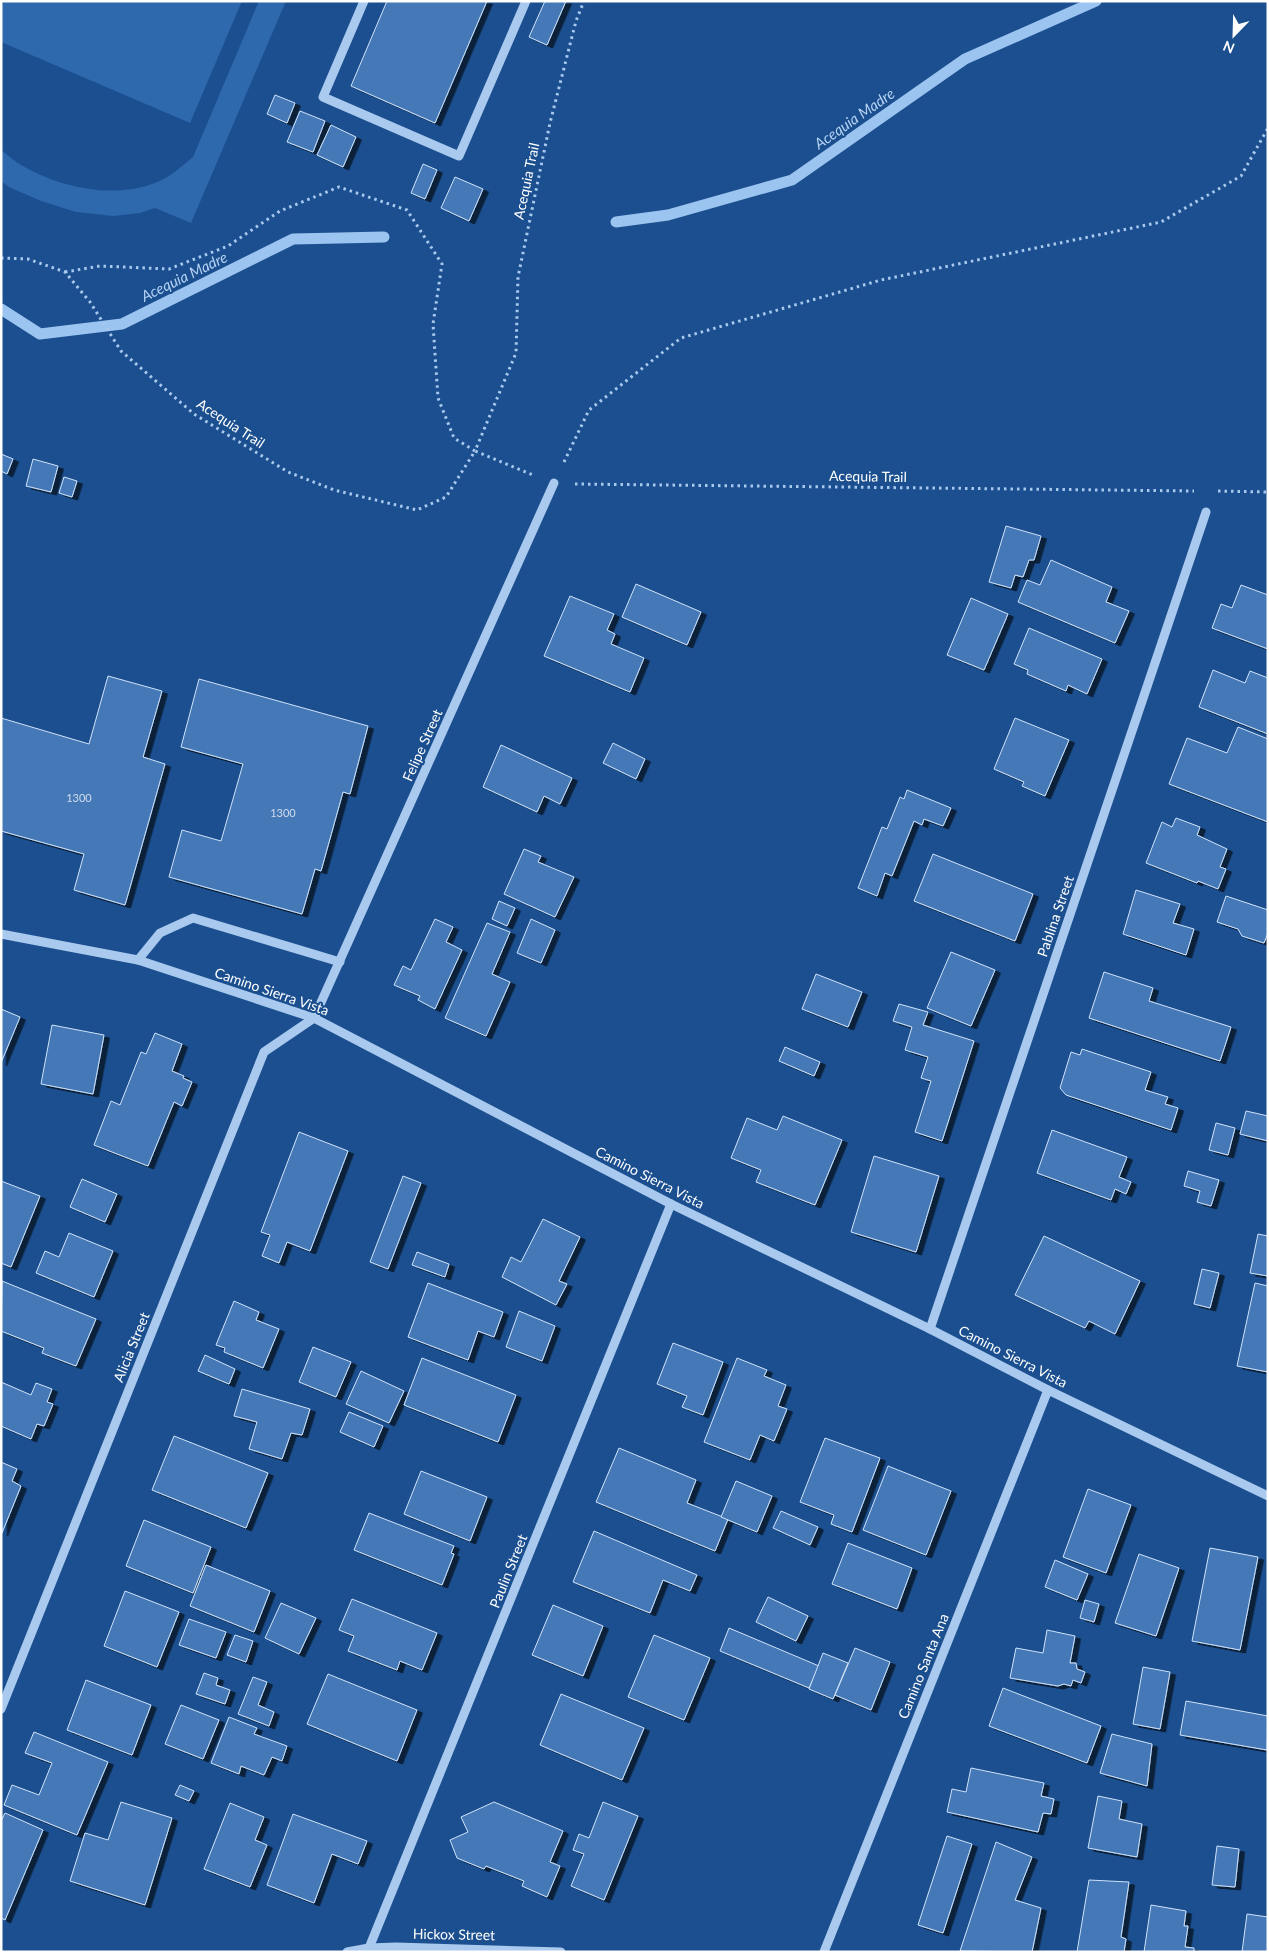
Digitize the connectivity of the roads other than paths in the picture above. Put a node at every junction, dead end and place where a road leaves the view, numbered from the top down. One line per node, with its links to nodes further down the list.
1 (364, 1): 2 (street)
2 (526, 1)
3 (554, 483): 7 (street, Felipe Street)
4 (1206, 512): 10 (street, Pablina Street)
5 (1, 934): 6 (street, Camino Sierra Vista)
6 (138, 960): 7 (street); 8 (street, Camino Sierra Vista)
7 (340, 962): 8 (street, Felipe Street)
8 (314, 1018): 9 (street, Camino Sierra Vista); 13 (street, Alicia Street)
9 (671, 1204): 10 (street, Camino Sierra Vista); 14 (street, Paulin Street)
10 (930, 1329): 11 (street, Camino Sierra Vista)
11 (1048, 1390): 12 (street, Camino Sierra Vista); 17 (street, Camino Santa Ana)
12 (1268, 1496)
13 (1, 1709)
14 (369, 1948): 15 (street, Hickox Street); 16 (street, Hickox Street)
15 (347, 1952)
16 (561, 1952)
17 (824, 1952)

